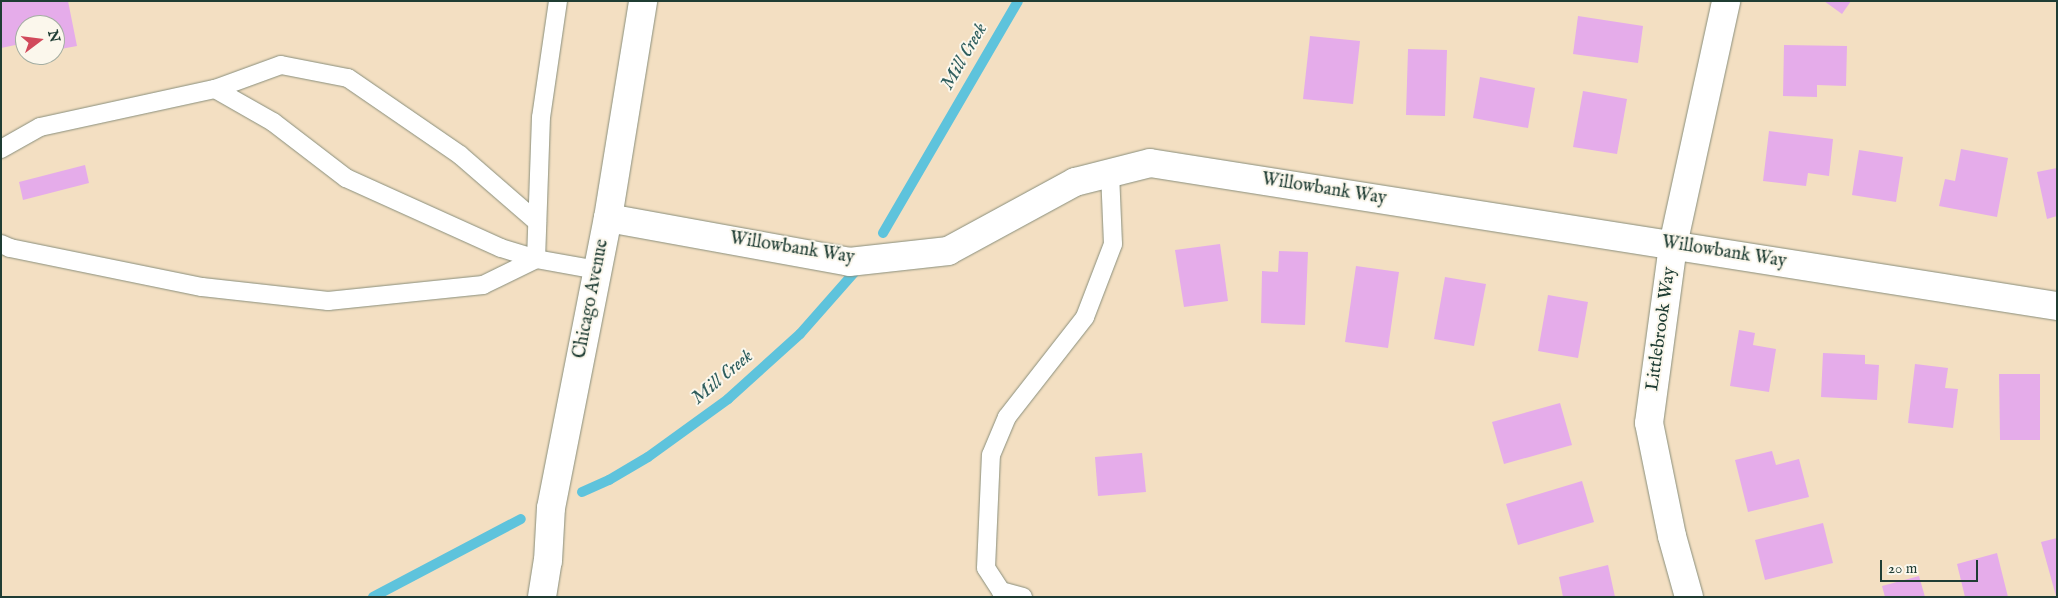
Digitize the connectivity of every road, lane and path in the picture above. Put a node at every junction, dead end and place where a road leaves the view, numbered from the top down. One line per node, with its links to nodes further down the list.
1 (558, 1): 8 (lane)
2 (643, 1): 7 (street, Chicago Avenue)
3 (1726, 1): 10 (street, Littlebrook Way)
4 (215, 89): 5 (lane); 8 (lane); 11 (lane)
5 (1, 149)
6 (1110, 173): 7 (street, Willowbank Way); 10 (street, Willowbank Way); 15 (lane)
7 (608, 218): 12 (street, Chicago Avenue)
8 (537, 222): 11 (lane)
9 (1, 244): 11 (lane)
10 (1673, 245): 13 (street, Willowbank Way); 16 (street, Littlebrook Way)
11 (536, 259): 12 (lane)
12 (598, 270): 14 (street, Chicago Avenue)
13 (2057, 306)
14 (542, 597)
15 (1023, 597)
16 (1689, 597)

